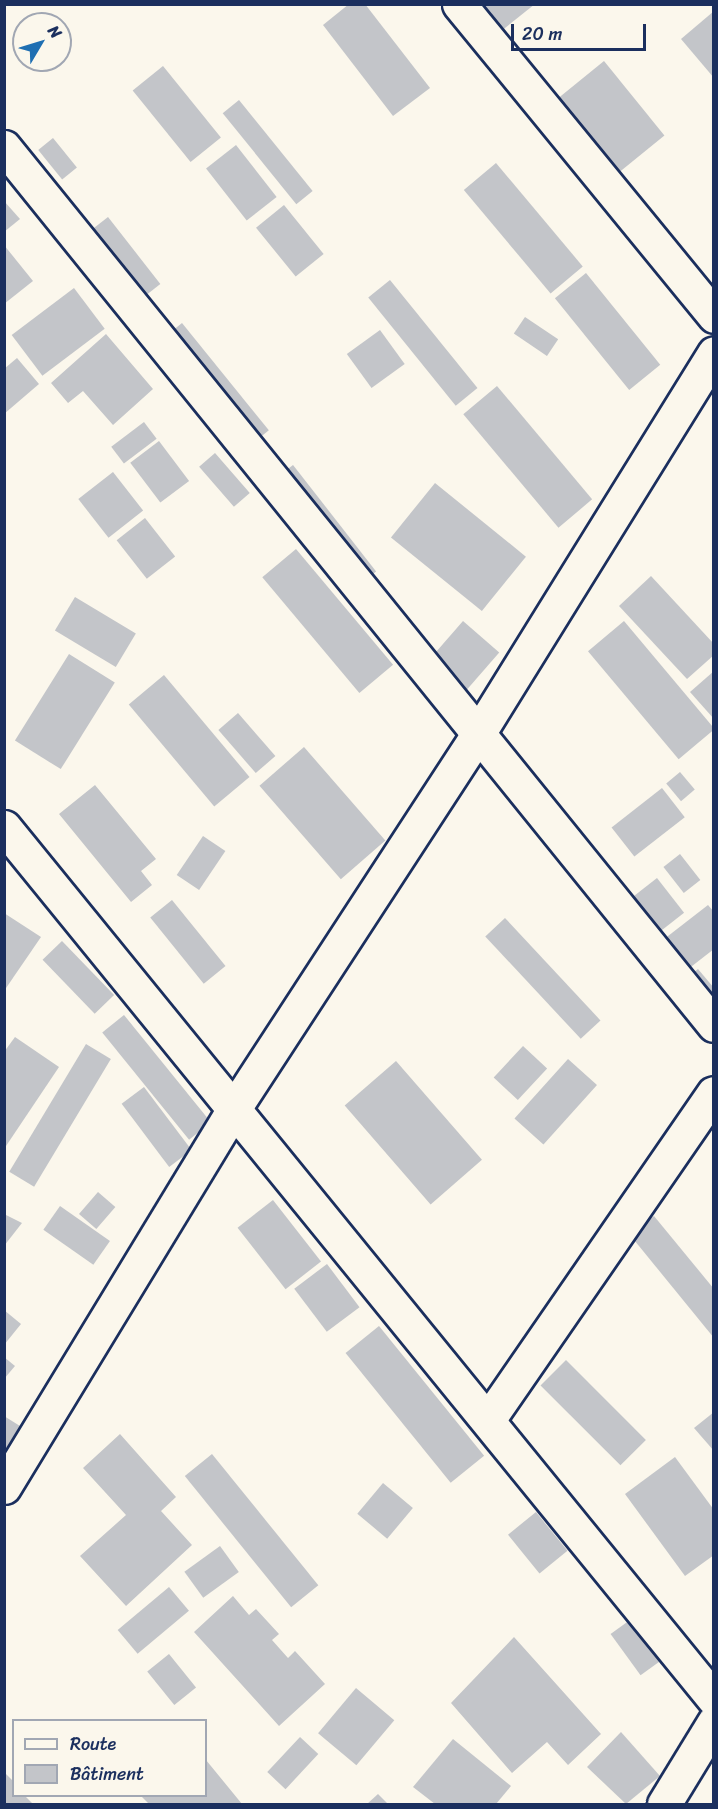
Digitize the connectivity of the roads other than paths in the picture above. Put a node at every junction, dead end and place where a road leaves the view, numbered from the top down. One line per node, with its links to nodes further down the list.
1 (459, 4): 3 (street)
2 (4, 147): 5 (street)
3 (714, 316)
4 (714, 353): 5 (street)
5 (478, 734): 7 (street); 9 (street)
6 (4, 827): 9 (street)
7 (714, 1025)
8 (714, 1093): 10 (street)
9 (235, 1107): 10 (street); 11 (street)
10 (488, 1420): 12 (street)
11 (4, 1487)
12 (714, 1699)
13 (714, 1722): 14 (street)
14 (664, 1804)

